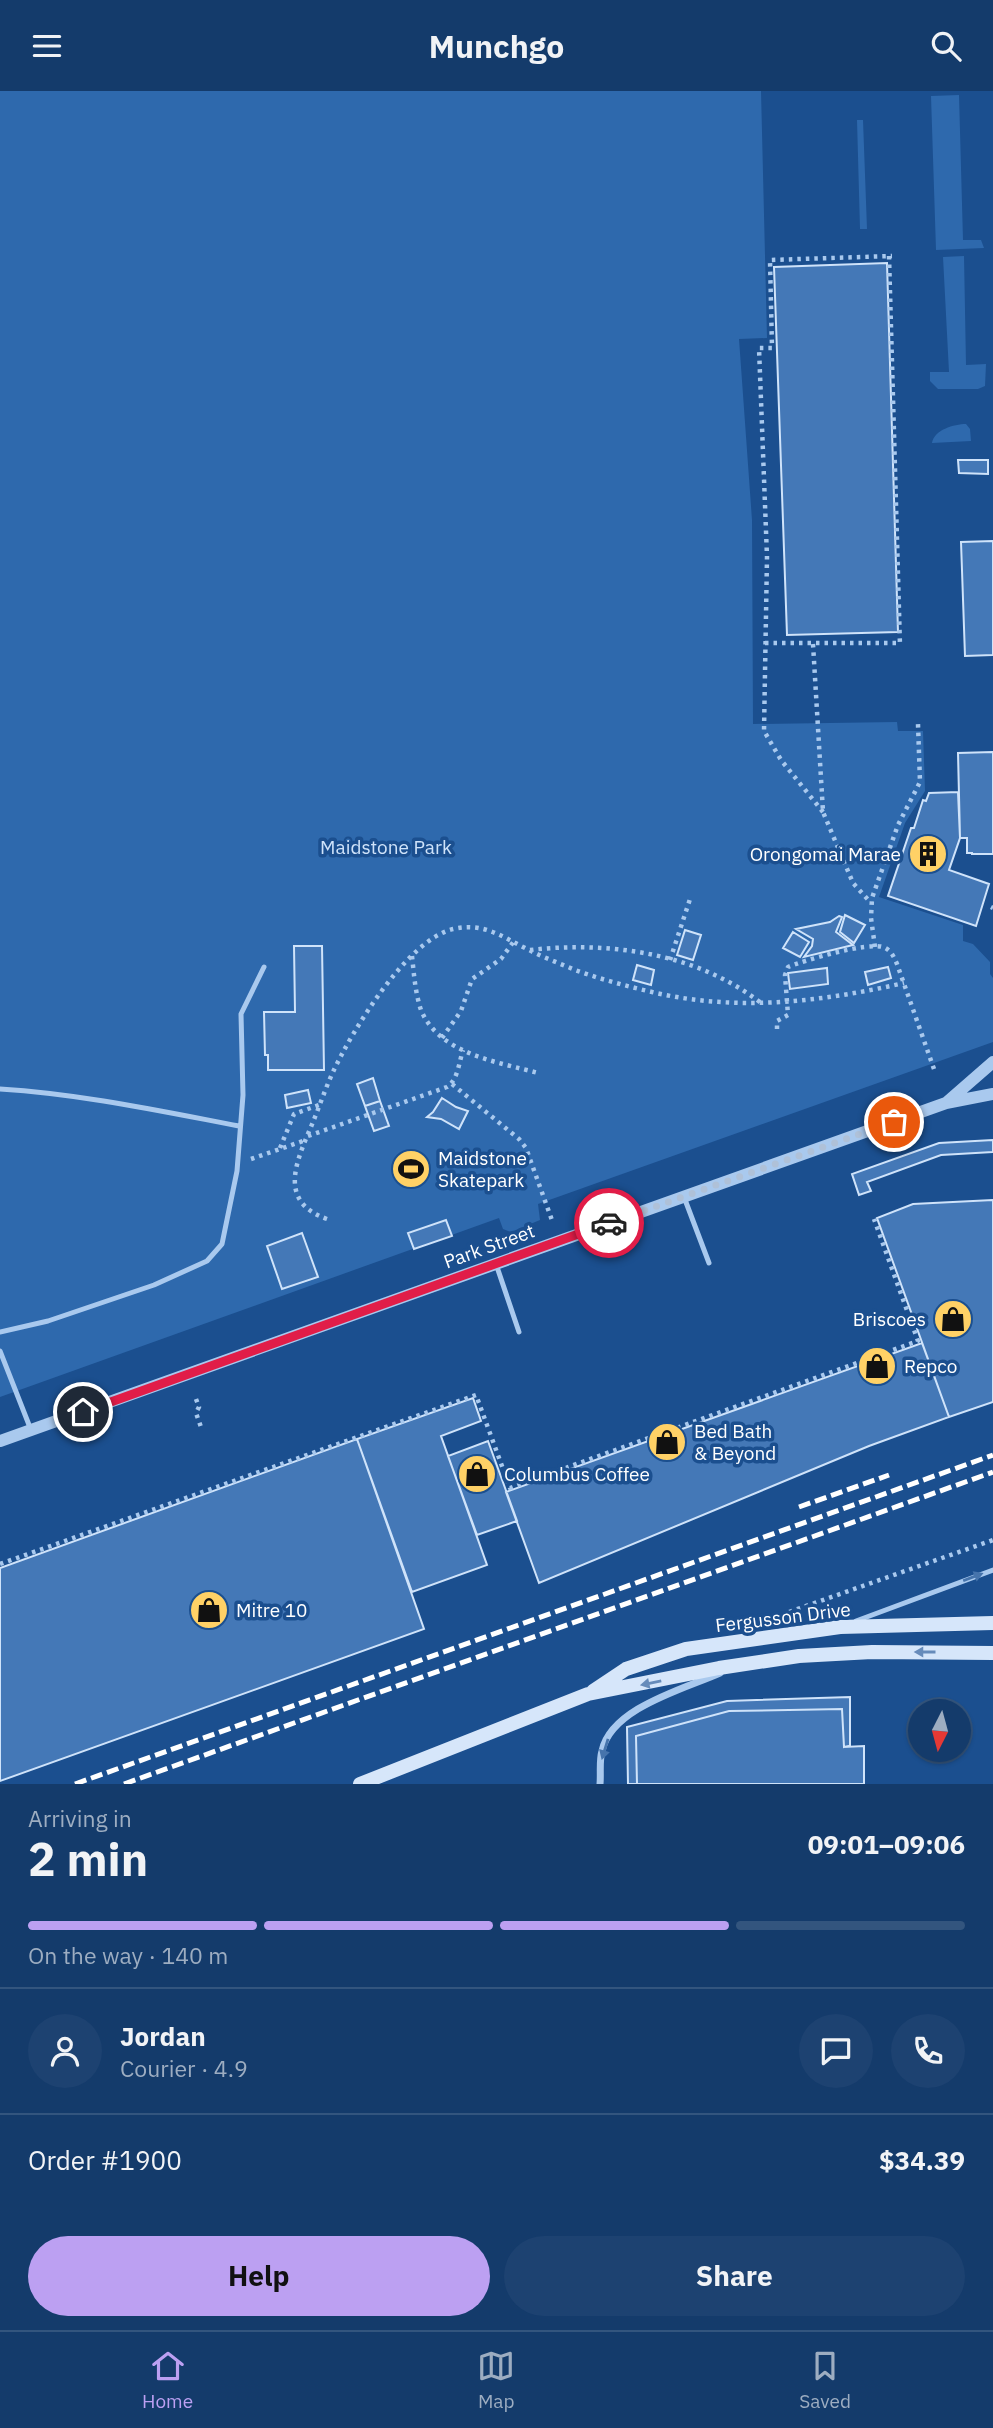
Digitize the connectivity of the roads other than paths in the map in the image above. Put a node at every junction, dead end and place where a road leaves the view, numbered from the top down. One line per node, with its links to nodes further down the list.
1 (264, 967): 6 (lane)
2 (993, 1062): 5 (street)
3 (0, 1089): 6 (lane)
4 (993, 1094): 5 (street, Park Street)
5 (946, 1103): 7 (street, Park Street)
6 (239, 1126): 10 (lane)
7 (684, 1197): 8 (lane); 9 (street, Park Street)
8 (709, 1263)
9 (496, 1264): 11 (lane); 13 (street, Park Street)
10 (0, 1332)
11 (519, 1332)
12 (0, 1351): 13 (lane)
13 (31, 1430): 14 (street, Park Street)
14 (0, 1441)
15 (993, 1570): 17 (lane, one-way to 15)
16 (993, 1623): 17 (main road, Fergusson Drive)
17 (840, 1627): 20 (main road, Fergusson Drive)
18 (993, 1653): 19 (main road, Fergusson Drive, one-way to 19)
19 (740, 1665): 20 (main road, Fergusson Drive, one-way to 20); 22 (street, one-way to 22)
20 (589, 1694): 21 (main road, Fergusson Drive)
21 (360, 1784)
22 (600, 1784)

